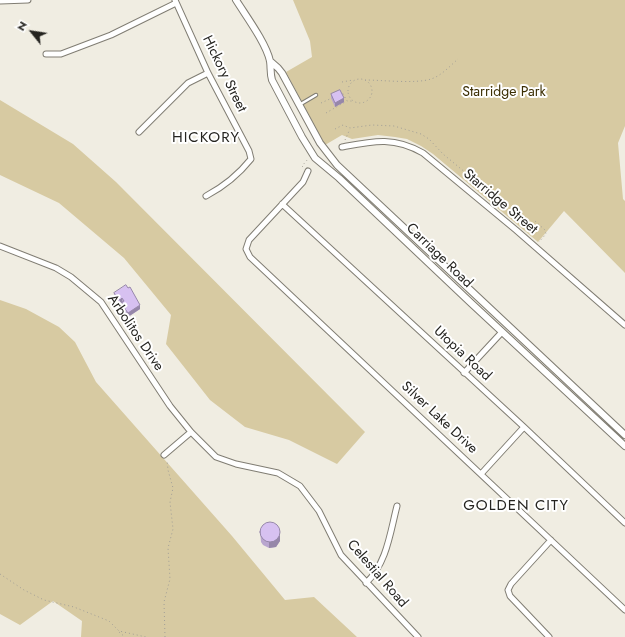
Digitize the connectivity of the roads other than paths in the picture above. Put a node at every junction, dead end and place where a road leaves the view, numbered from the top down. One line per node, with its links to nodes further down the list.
1 (28, 0): 3 (street)
2 (236, 0): 6 (street, Carriage Road)
3 (0, 1)
4 (176, 2): 5 (street); 7 (street, Hickory Street)
5 (46, 54)
6 (270, 61): 9 (street, Carriage Road); 10 (street, Carriage Road)
7 (208, 74): 11 (street); 16 (street, Hickory Street)
8 (316, 95): 9 (lane)
9 (299, 105): 10 (street); 14 (street, Carriage Road)
10 (289, 111): 15 (street, Carriage Road)
11 (139, 132)
12 (342, 147): 19 (street, Starridge Street)
13 (308, 171): 17 (street)
14 (349, 176): 15 (street); 20 (street, Carriage Road)
15 (344, 182): 21 (street, Carriage Road)
16 (206, 196)
17 (282, 204): 22 (street, Utopia Road); 30 (street, Silver Lake Drive)
18 (0, 246): 26 (street, Arbolitos Drive)
19 (625, 325)
20 (508, 326): 21 (street); 23 (street, Carriage Road)
21 (502, 332): 22 (street); 24 (street, Carriage Road)
22 (464, 373): 25 (street, Utopia Road)
23 (583, 396): 24 (street); 27 (street, Carriage Road)
24 (578, 402): 28 (street, Carriage Road)
25 (524, 427): 30 (street); 32 (street, Utopia Road)
26 (191, 432): 29 (street); 34 (street, Celestial Road)
27 (625, 435)
28 (625, 446)
29 (165, 454)
30 (480, 474): 33 (street, Silver Lake Drive)
31 (397, 506): 34 (street)
32 (625, 523)
33 (551, 540): 35 (street, Silver Lake Drive); 37 (street)
34 (366, 583): 36 (street, Celestial Road)
35 (625, 610)
36 (418, 637)
37 (549, 637)

